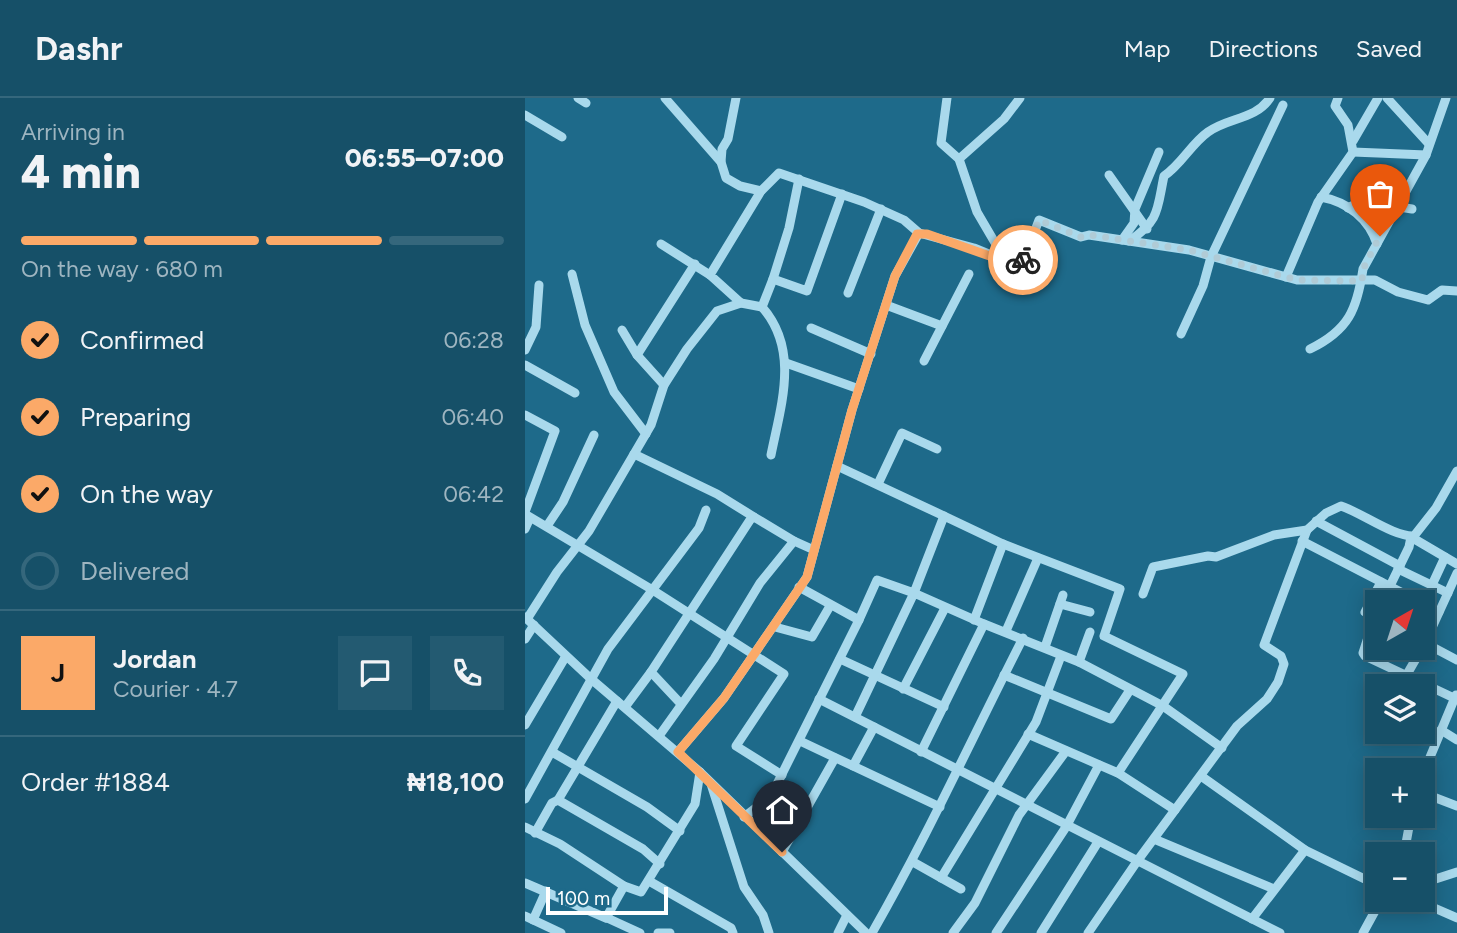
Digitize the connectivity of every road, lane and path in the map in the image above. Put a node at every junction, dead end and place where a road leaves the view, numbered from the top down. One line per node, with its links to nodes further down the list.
1 (665, 98): 18 (street)
2 (736, 98): 18 (street)
3 (947, 98): 17 (street)
4 (1020, 98): 17 (street)
5 (1270, 98): 29 (street)
6 (1338, 98): 14 (street)
7 (1378, 98): 14 (street)
8 (1387, 98): 13 (street)
9 (1445, 98): 13 (street)
10 (1283, 105): 34 (street)
11 (525, 115): 12 (street)
12 (562, 136)
13 (1429, 144): 16 (street)
14 (1353, 147): 16 (street); 23 (street)
15 (1160, 152): 27 (street)
16 (1426, 155): 24 (street)
17 (959, 159): 36 (street)
18 (721, 162): 21 (street)
19 (1108, 175): 27 (street)
20 (799, 179): 21 (street); 22 (street); 41 (street)
21 (761, 191): 39 (street)
22 (842, 194): 26 (street); 41 (street)
23 (1321, 197): 25 (street); 40 (street)
24 (1398, 205): 25 (street); 28 (street); 33 (street)
25 (1348, 208): 33 (street)
26 (881, 209): 30 (street); 45 (street)
27 (1135, 209): 29 (street); 31 (street)
28 (1412, 209)
29 (1147, 229): 31 (street)
30 (919, 233): 36 (street); 47 (street)
31 (1125, 241): 34 (street); 36 (street)
32 (661, 244): 35 (street)
33 (1377, 244): 42 (street)
34 (1211, 257): 40 (street); 54 (street)
35 (695, 264): 39 (street); 58 (street)
36 (1014, 265)
37 (572, 274): 66 (street)
38 (969, 274): 50 (street)
39 (710, 275): 46 (street)
40 (1286, 277): 42 (street)
41 (773, 279): 48 (street)
42 (1362, 281): 44 (street); 55 (street)
43 (539, 285): 51 (street)
44 (1457, 291)
45 (848, 293)
46 (741, 303): 48 (street); 62 (street)
47 (886, 305): 50 (street); 57 (street)
48 (762, 307): 60 (street)
49 (525, 320): 51 (street)
50 (942, 326): 59 (street)
51 (536, 327): 56 (street)
52 (811, 328): 57 (street)
53 (622, 330): 58 (street)
54 (1181, 334)
55 (1310, 349)
56 (525, 350)
57 (871, 354): 63 (street)
58 (637, 355): 62 (street)
59 (924, 361)
60 (786, 363): 63 (street); 70 (street)
61 (525, 365): 64 (street)
62 (664, 385): 66 (street)
63 (859, 389): 71 (street)
64 (575, 393)
65 (525, 415): 75 (street)
66 (646, 434): 69 (street)
67 (594, 435): 79 (street)
68 (937, 449): 73 (street)
69 (633, 454): 77 (street); 86 (street)
70 (771, 455)
71 (837, 466): 73 (street); 87 (street)
72 (1457, 471): 82 (street)
73 (878, 484): 76 (street)
74 (706, 510): 96 (street)
75 (527, 515): 79 (street); 80 (street)
76 (944, 516): 85 (street); 99 (street)
77 (754, 517): 83 (street); 107 (street)
78 (1316, 521): 81 (street); 82 (street); 91 (street)
79 (547, 526): 86 (street)
80 (525, 529)
81 (1307, 530): 84 (street); 101 (street)
82 (1411, 537): 88 (street); 91 (street)
83 (794, 541): 87 (street); 116 (street)
84 (1302, 541): 93 (street); 151 (street)
85 (1003, 544): 89 (street); 110 (street)
86 (579, 548): 96 (street); 108 (street)
87 (814, 550): 95 (street)
88 (1445, 557): 90 (street); 94 (street)
89 (1038, 558): 114 (street); 141 (street)
90 (1457, 564)
91 (1399, 568): 93 (street); 94 (street)
92 (1457, 573): 100 (street)
93 (1385, 584): 97 (street); 98 (street)
94 (1432, 585): 100 (street)
95 (799, 587): 102 (street); 113 (street)
96 (652, 589): 107 (street); 132 (street)
97 (1381, 590)
98 (1396, 590)
99 (914, 593): 103 (street); 109 (street); 131 (street)
100 (1448, 593): 106 (street)
101 (1143, 594)
102 (830, 606): 109 (street); 113 (street)
103 (945, 608): 110 (street); 133 (street)
104 (1435, 610): 106 (street)
105 (1090, 612): 119 (street)
106 (1439, 612): 111 (street)
107 (690, 614): 116 (street); 128 (street)
108 (529, 620): 118 (street); 121 (street)
109 (859, 620): 124 (street)
110 (974, 620): 112 (street)
111 (1435, 620)
112 (984, 624): 114 (street); 142 (street)
113 (775, 628): 122 (street)
114 (1006, 631): 117 (street)
115 (1090, 632): 127 (street)
116 (727, 637): 122 (street); 140 (street)
117 (1023, 638): 119 (street); 130 (street)
118 (525, 639)
119 (1045, 647): 123 (street)
120 (1435, 648): 126 (street)
121 (566, 656): 132 (street); 144 (street)
122 (754, 656): 154 (street); 164 (street)
123 (1061, 656): 127 (street); 136 (street)
124 (840, 659): 131 (street); 137 (street)
125 (1371, 660): 129 (street)
126 (1457, 660)
127 (1079, 662): 134 (street)
128 (651, 672): 139 (street); 140 (street)
129 (1402, 674)
130 (1004, 675): 136 (street); 161 (street)
131 (874, 677): 133 (street); 143 (street)
132 (590, 678): 139 (street); 153 (street)
133 (902, 689): 142 (street)
134 (1129, 690): 136 (street); 141 (street)
135 (1435, 690): 138 (street)
136 (1047, 694): 147 (street)
137 (819, 699): 143 (street); 150 (street)
138 (1455, 700): 146 (street)
139 (621, 704): 148 (street); 159 (street)
140 (681, 704): 148 (street)
141 (1163, 706): 151 (street); 163 (street)
142 (944, 707): 155 (street)
143 (855, 717): 145 (street)
144 (525, 725)
145 (874, 727): 155 (street); 160 (street)
146 (1441, 730): 149 (street); 157 (street)
147 (1028, 734): 152 (street); 167 (street)
148 (659, 736): 154 (street)
149 (1457, 740)
150 (800, 741): 156 (street); 164 (street)
151 (1222, 748): 165 (street)
152 (1066, 751): 158 (street); 171 (street)
153 (552, 752): 159 (street); 169 (street)
154 (678, 752): 162 (street)
155 (921, 752): 161 (street)
156 (835, 758): 160 (street); 183 (street)
157 (1430, 758)
158 (1099, 765): 163 (street); 177 (street)
159 (576, 766): 170 (street); 178 (street)
160 (853, 766): 173 (street)
161 (957, 767): 167 (street); 173 (street)
162 (701, 772): 166 (street); 178 (street)
163 (1118, 773): 174 (street)
164 (782, 775): 175 (street)
165 (1201, 776): 174 (street); 182 (street)
166 (710, 782): 175 (street); 209 (street)
167 (996, 788): 171 (street); 188 (street)
168 (1435, 798): 172 (street)
169 (525, 799)
170 (558, 800): 179 (street); 186 (street)
171 (1026, 806): 177 (street); 213 (street)
172 (1457, 806)
173 (940, 807): 185 (street)
174 (1175, 810): 180 (street)
175 (744, 817): 183 (street)
176 (525, 827): 179 (street)
177 (1066, 827): 181 (street); 214 (street)
178 (680, 831): 186 (street)
179 (535, 833): 193 (street)
180 (1154, 839): 184 (street); 195 (street)
181 (1098, 842): 184 (street); 215 (street)
182 (1305, 850): 189 (street); 195 (street)
183 (782, 852): 199 (street)
184 (1138, 860): 203 (street); 216 (street)
185 (913, 862): 188 (street); 212 (street)
186 (660, 863): 191 (street)
187 (1457, 872): 190 (street)
188 (941, 878): 194 (street)
189 (1365, 879)
190 (1435, 879)
191 (649, 881): 193 (street); 208 (street)
192 (525, 883): 196 (street)
193 (624, 886): 200 (street)
194 (961, 889)
195 (1274, 889): 203 (street)
196 (546, 891): 200 (street); 201 (street)
197 (1435, 908): 202 (street)
198 (1374, 912): 218 (street)
199 (847, 915): 210 (street); 211 (street)
200 (605, 917): 205 (street)
201 (529, 918): 204 (street)
202 (1457, 918)
203 (1252, 919): 217 (street)
204 (561, 933)
205 (639, 933)
206 (658, 933): 207 (street)
207 (670, 933)
208 (733, 933)
209 (769, 933)
210 (838, 933)
211 (866, 933)
212 (872, 933)
213 (953, 933)
214 (996, 933)
215 (1041, 933)
216 (1088, 933)
217 (1280, 933)
218 (1363, 933)

